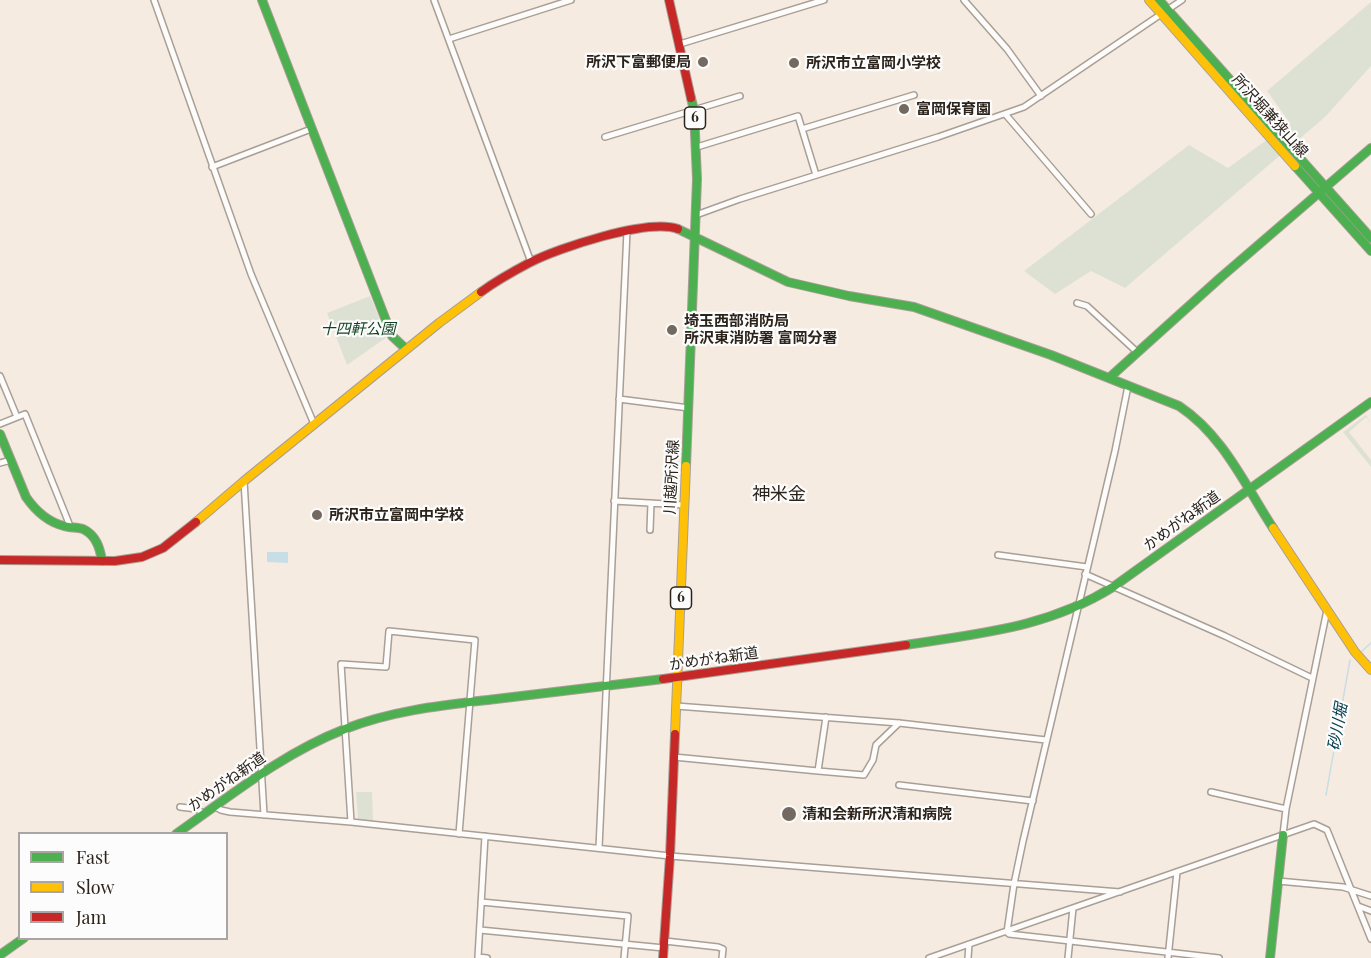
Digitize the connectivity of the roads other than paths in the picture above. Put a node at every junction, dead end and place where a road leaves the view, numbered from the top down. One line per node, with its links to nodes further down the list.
1 (154, 0): 24 (street)
2 (262, 0): 19 (street)
3 (434, 0): 12 (street)
4 (571, 0): 12 (street)
5 (669, 0): 13 (street, 川越所沢線 / 6)
6 (824, 0): 13 (street)
7 (964, 0): 16 (street)
8 (1149, 0): 11 (street, 所沢堀兼狭山線)
9 (1159, 0): 11 (street, 所沢堀兼狭山線)
10 (1182, 0): 11 (street)
11 (1165, 12): 16 (street); 26 (street, 所沢堀兼狭山線)
12 (449, 39): 33 (street)
13 (680, 44): 17 (street, 川越所沢線 / 6)
14 (914, 95): 20 (street)
15 (740, 96): 17 (street)
16 (1041, 96): 18 (street)
17 (694, 110): 21 (street); 22 (street, 川越所沢線 / 6)
18 (1006, 115): 25 (street); 27 (street)
19 (311, 129): 24 (street); 35 (street)
20 (802, 129): 22 (street); 25 (street)
21 (605, 137)
22 (697, 147): 28 (street, 川越所沢線 / 6)
23 (1371, 148): 26 (street)
24 (212, 167): 45 (street)
25 (816, 175): 28 (street)
26 (1323, 189): 31 (street, 所沢堀兼狭山線); 32 (street, 所沢堀兼狭山線); 36 (street)
27 (1091, 214)
28 (696, 215): 30 (street, 川越所沢線 / 6)
29 (627, 231): 30 (street); 33 (street); 40 (street)
30 (696, 238): 38 (street); 42 (street, 川越所沢線 / 6)
31 (1371, 238)
32 (1371, 251)
33 (531, 262): 35 (street)
34 (1077, 303): 36 (street)
35 (406, 349): 45 (street)
36 (1137, 352): 38 (street)
37 (0, 376): 43 (street)
38 (1109, 378): 39 (street)
39 (1128, 386): 50 (street); 59 (street)
40 (619, 399): 42 (street); 51 (street)
41 (1371, 402): 50 (street, かめがね新道)
42 (689, 408): 53 (street, 川越所沢線 / 6)
43 (16, 417): 44 (street); 54 (street)
44 (0, 424)
45 (314, 424): 49 (street)
46 (0, 434): 47 (street)
47 (11, 460): 48 (street); 54 (street)
48 (0, 463)
49 (244, 481): 58 (street); 76 (street)
50 (1248, 490): 61 (street, かめがね新道); 63 (street)
51 (615, 501): 52 (street); 67 (street)
52 (651, 503): 53 (street); 55 (street)
53 (684, 505): 65 (street, 川越所沢線 / 6)
54 (70, 526): 58 (street)
55 (650, 530)
56 (998, 555): 59 (street)
57 (0, 560): 58 (street)
58 (102, 561)
59 (1087, 567): 60 (street)
60 (1085, 574): 61 (street); 62 (street)
61 (1113, 587): 62 (street, かめがね新道); 66 (street)
62 (1077, 608): 65 (street, かめがね新道); 73 (street)
63 (1327, 609): 64 (street); 66 (street)
64 (1371, 670)
65 (677, 678): 67 (street, かめがね新道); 69 (street, 川越所沢線 / 6)
66 (1312, 678): 82 (street)
67 (605, 686): 68 (street, かめがね新道); 90 (street)
68 (471, 702): 72 (street, かめがね新道); 72 (street); 87 (street)
69 (676, 706): 70 (street); 74 (street, 川越所沢線 / 6)
70 (826, 717): 71 (street); 75 (street)
71 (899, 723): 73 (street); 75 (street)
72 (345, 729): 76 (street, かめがね新道); 85 (street)
73 (1046, 740): 79 (street)
74 (674, 757): 75 (street); 91 (street, 川越所沢線 / 6)
75 (818, 771)
76 (262, 773): 81 (street, かめがね新道); 84 (street)
77 (899, 785): 79 (street)
78 (1211, 792): 82 (street)
79 (1033, 801): 94 (street)
80 (180, 807): 83 (street)
81 (215, 807): 83 (street, かめがね新道); 84 (street)
82 (1286, 809): 88 (street)
83 (204, 814): 86 (street, かめがね新道)
84 (264, 815): 85 (street)
85 (351, 822): 87 (street)
86 (179, 832)
87 (459, 834): 89 (street)
88 (1283, 835): 92 (street); 93 (street); 95 (street)
89 (485, 836): 90 (street); 98 (street)
90 (599, 848): 91 (street)
91 (670, 855): 94 (street); 108 (street, 川越所沢線 / 6)
92 (1177, 872): 96 (street); 111 (street)
93 (1278, 881): 95 (street); 120 (street)
94 (1014, 884): 96 (street); 103 (street)
95 (1350, 889): 97 (street); 99 (street)
96 (1120, 892): 100 (street)
97 (1371, 896)
98 (481, 902): 102 (street); 107 (street)
99 (1358, 906): 101 (street); 104 (street)
100 (1073, 909): 103 (street); 106 (street)
101 (1371, 911)
102 (480, 930): 107 (street); 112 (street)
103 (1008, 932): 106 (street); 109 (street)
104 (1371, 939)
105 (22, 940): 110 (street)
106 (1070, 941): 111 (street); 118 (street)
107 (626, 944): 108 (street); 113 (street)
108 (664, 944): 114 (street, 川越所沢線 / 6); 115 (street)
109 (969, 944): 116 (street); 117 (street)
110 (0, 955)
111 (1169, 955): 119 (street)
112 (487, 958)
113 (624, 958)
114 (663, 958)
115 (722, 958)
116 (929, 958)
117 (968, 958)
118 (1068, 958)
119 (1219, 958)
120 (1270, 958)

